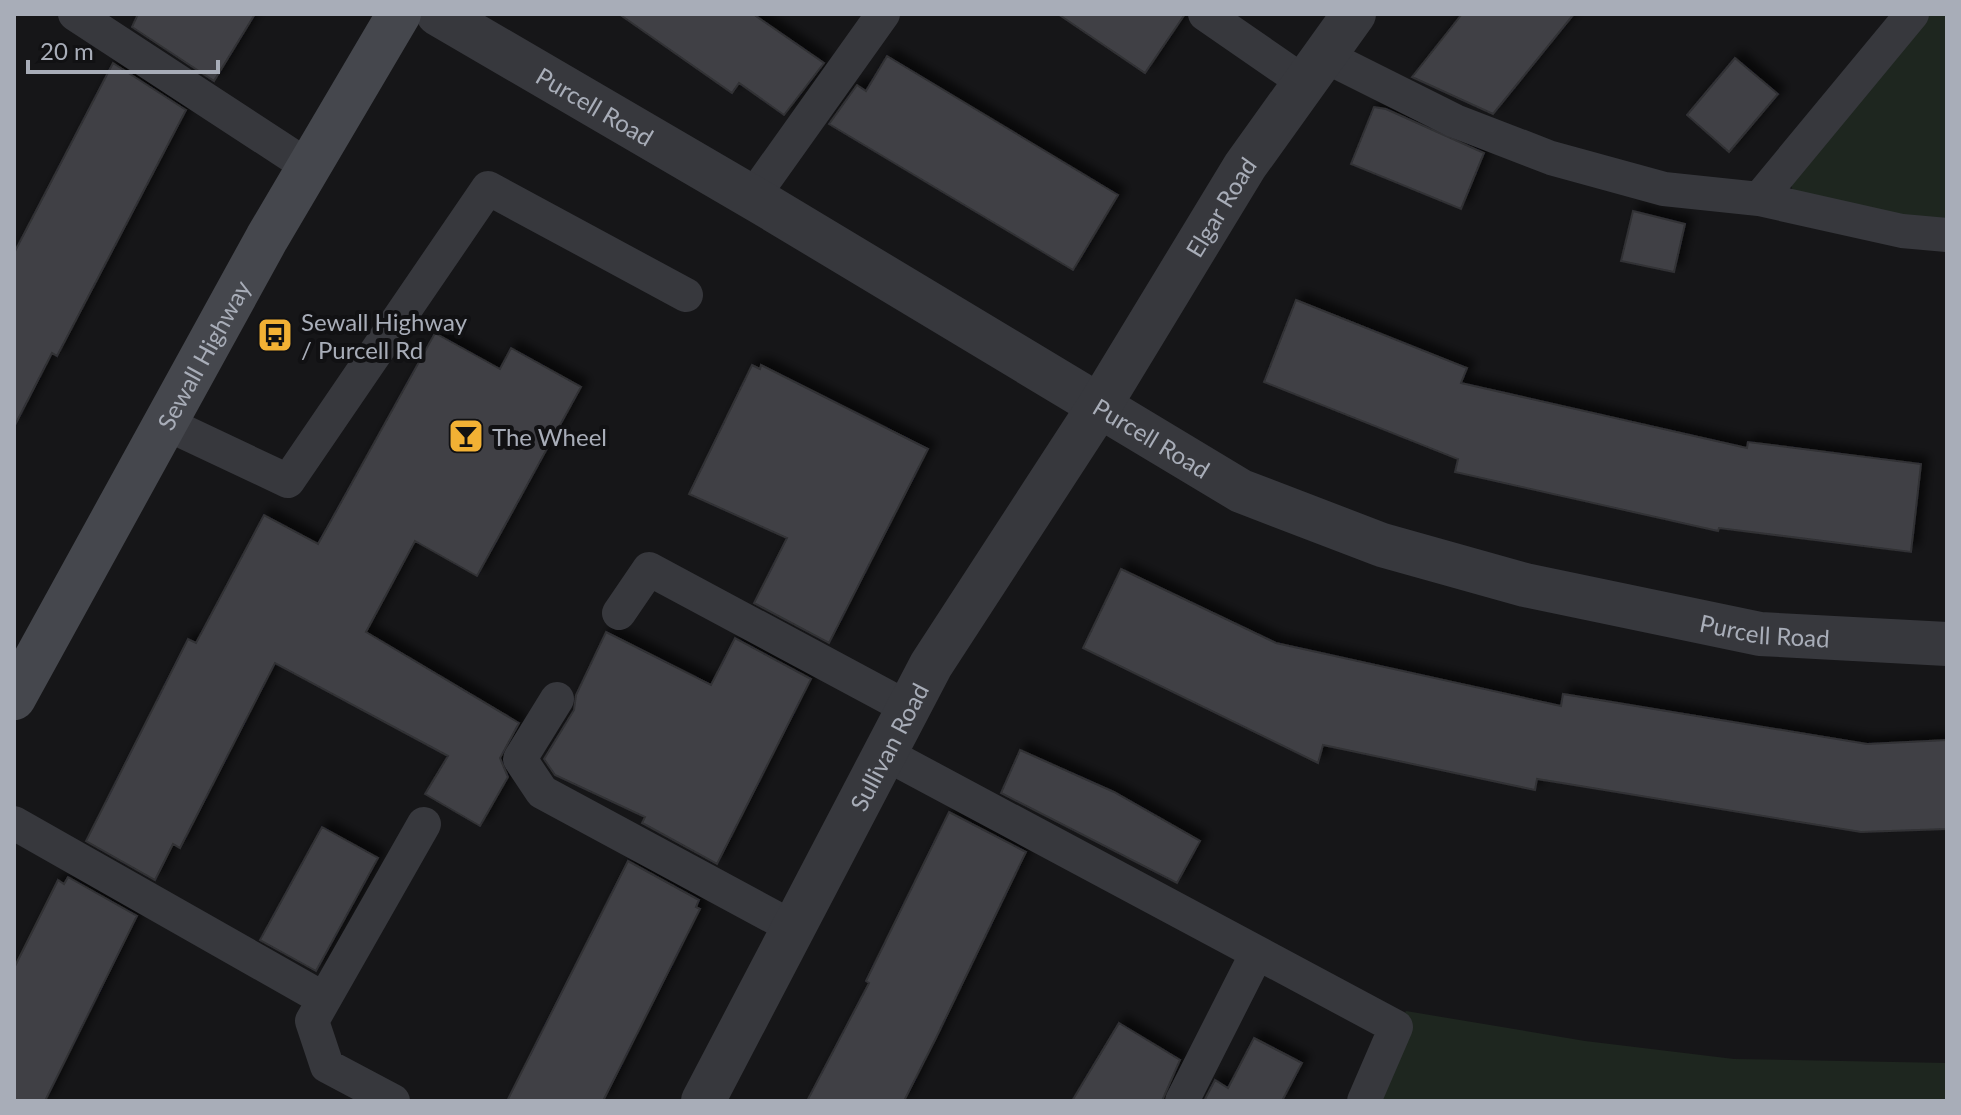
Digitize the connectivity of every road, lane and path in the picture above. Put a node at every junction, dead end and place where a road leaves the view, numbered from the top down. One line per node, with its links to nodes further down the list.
1 (75, 14): 9 (lane)
2 (399, 14): 9 (street, Sewall Highway)
3 (438, 14): 10 (street, Purcell Road)
4 (883, 14): 10 (lane)
5 (1205, 14): 8 (lane)
6 (1354, 14): 8 (street, Elgar Road)
7 (1912, 14): 11 (lane)
8 (1315, 70): 11 (lane); 14 (street, Elgar Road)
9 (309, 167): 15 (street, Sewall Highway)
10 (752, 198): 14 (street, Purcell Road)
11 (1759, 199): 12 (lane)
12 (1947, 235)
13 (686, 295): 15 (lane)
14 (1098, 408): 17 (street, Purcell Road); 20 (street, Sullivan Road)
15 (165, 423): 18 (street, Sewall Highway)
16 (619, 613): 20 (lane)
17 (1947, 644)
18 (14, 698)
19 (557, 699): 24 (lane)
20 (908, 708): 21 (street, Sullivan Road)
21 (884, 753): 24 (street, Sullivan Road); 25 (lane)
22 (14, 823): 26 (lane)
23 (424, 824): 26 (lane)
24 (792, 927): 28 (street, Sullivan Road)
25 (1257, 953): 29 (lane); 30 (lane)
26 (324, 999): 27 (lane)
27 (393, 1101)
28 (703, 1101)
29 (1182, 1101)
30 (1364, 1101)

